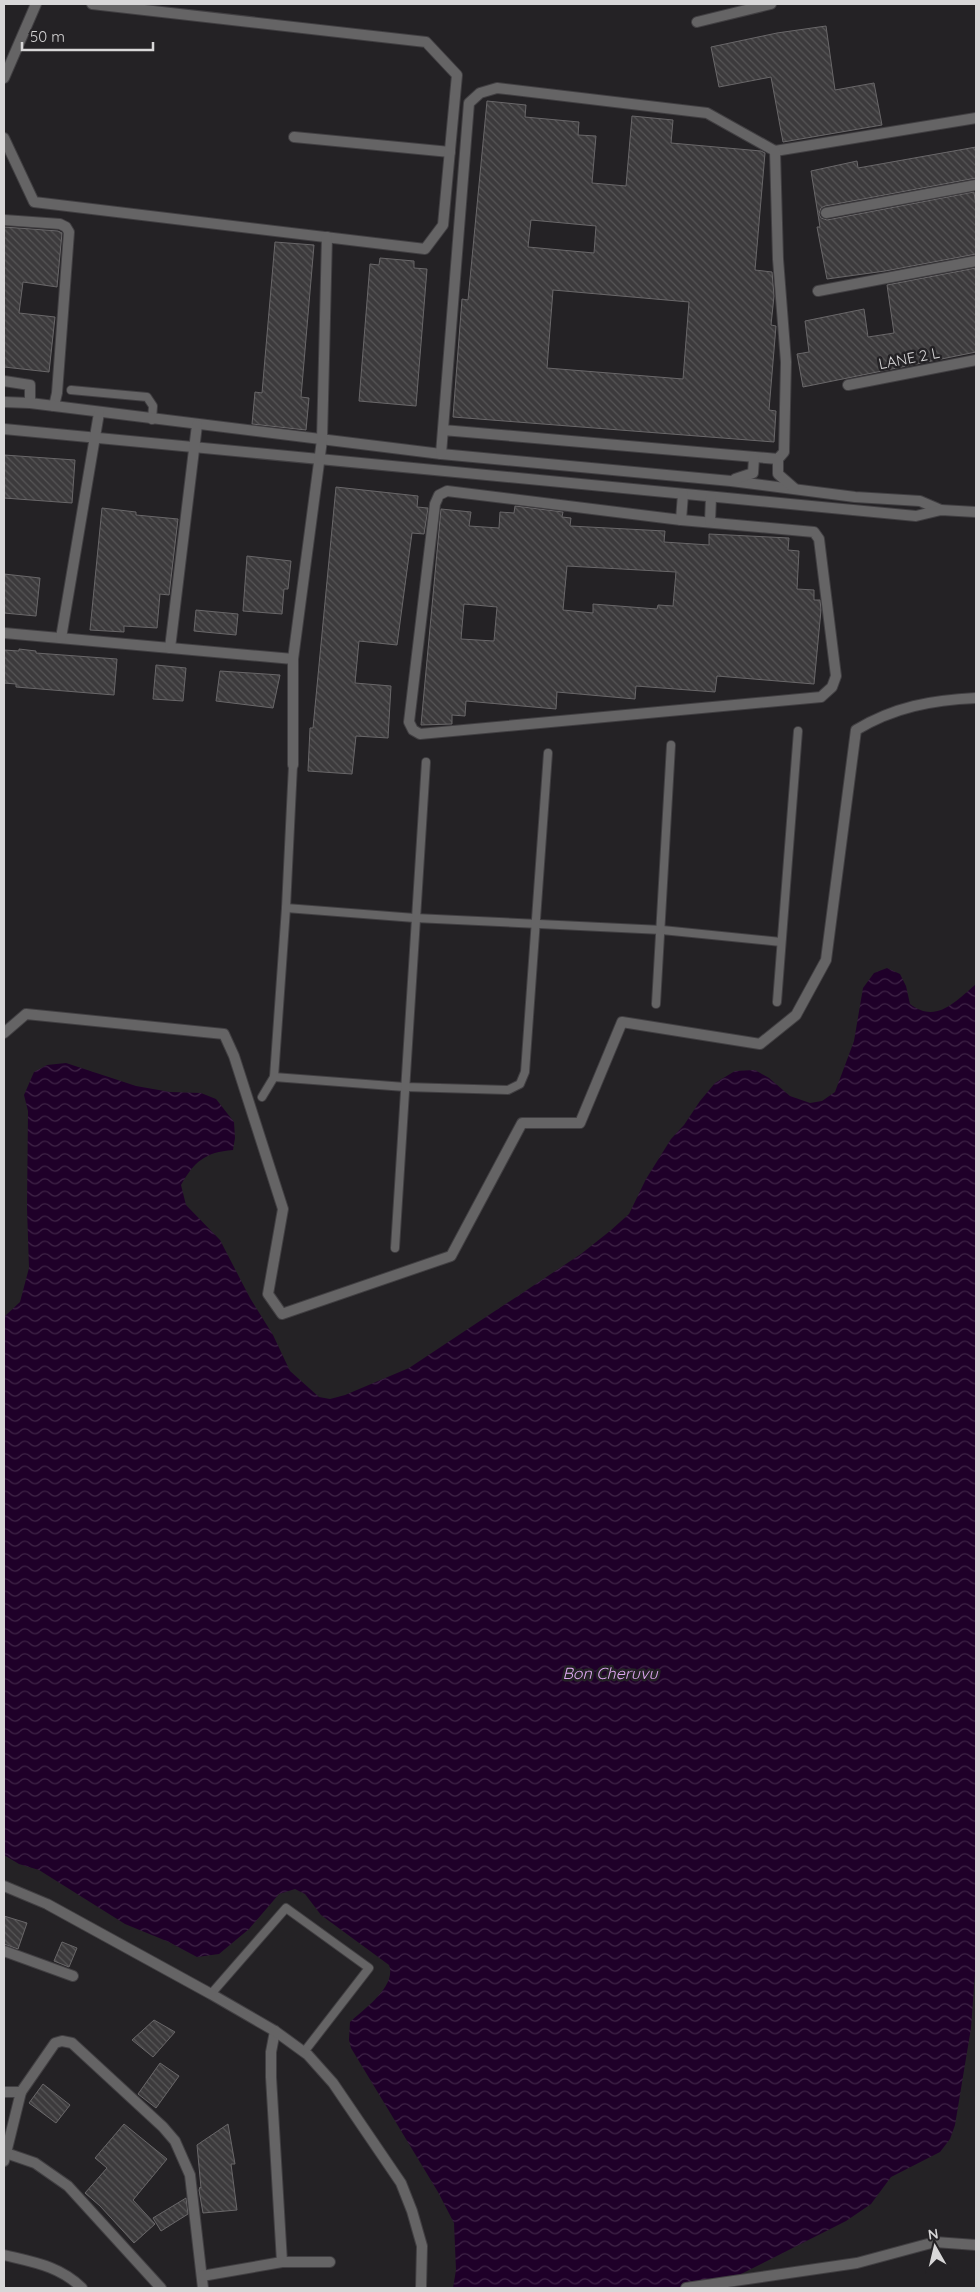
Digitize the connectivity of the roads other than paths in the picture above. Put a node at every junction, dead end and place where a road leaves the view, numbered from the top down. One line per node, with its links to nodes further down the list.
1 (36, 4): 5 (street)
2 (92, 4): 10 (street)
3 (771, 4): 4 (street)
4 (696, 22)
5 (4, 78)
6 (976, 118): 9 (street)
7 (294, 137): 10 (street)
8 (4, 138): 14 (street)
9 (775, 151): 28 (street); 35 (street)
10 (450, 152): 14 (street)
11 (976, 185): 12 (street)
12 (826, 213)
13 (4, 220): 23 (street)
14 (327, 237): 30 (street)
15 (976, 261): 16 (street)
16 (818, 291)
17 (976, 360): 19 (street, LANE 2 L)
18 (4, 381): 22 (street)
19 (848, 385)
20 (71, 390): 25 (lane)
21 (4, 402): 22 (street)
22 (30, 403): 23 (street)
23 (54, 406): 24 (street)
24 (99, 413): 25 (street); 29 (street)
25 (152, 420): 26 (street)
26 (197, 425): 30 (street); 31 (street)
27 (4, 429): 29 (street)
28 (443, 430): 32 (street); 33 (street)
29 (96, 438): 31 (street); 49 (street)
30 (322, 440): 32 (street); 34 (street)
31 (194, 447): 34 (street); 50 (street)
32 (441, 454): 36 (street)
33 (754, 458): 35 (street); 37 (street)
34 (321, 459): 39 (street); 51 (street)
35 (778, 459): 38 (street)
36 (698, 478): 37 (street); 40 (street)
37 (731, 480): 38 (street)
38 (794, 488): 42 (street)
39 (683, 494): 40 (street); 46 (street)
40 (696, 495): 41 (street)
41 (711, 496): 43 (street); 47 (street)
42 (856, 497): 43 (street); 44 (street)
43 (854, 510): 44 (street)
44 (941, 510): 45 (street)
45 (976, 512)
46 (681, 520): 47 (street); 47 (street)
47 (710, 522)
48 (4, 633): 49 (street)
49 (61, 638): 50 (street)
50 (170, 648): 51 (street)
51 (293, 659): 57 (street)
52 (976, 698): 65 (street)
53 (798, 731): 62 (lane)
54 (671, 745): 61 (lane)
55 (548, 753): 60 (lane)
56 (426, 762): 59 (lane)
57 (292, 765): 58 (lane)
58 (286, 908): 59 (lane); 66 (lane)
59 (414, 918): 60 (lane); 67 (lane)
60 (537, 924): 61 (lane); 67 (lane)
61 (662, 930): 62 (lane); 64 (lane)
62 (781, 942): 63 (lane)
63 (777, 1002)
64 (656, 1004)
65 (4, 1033)
66 (274, 1077): 67 (lane); 68 (lane)
67 (405, 1087): 69 (lane)
68 (262, 1097)
69 (395, 1248)
70 (4, 1886): 73 (street)
71 (4, 1951): 72 (street)
72 (73, 1976)
73 (211, 1994): 74 (street); 75 (lane)
74 (275, 2031): 75 (street); 81 (street)
75 (304, 2052): 87 (street)
76 (4, 2092): 77 (street)
77 (21, 2092): 78 (street); 83 (street)
78 (5, 2157): 84 (street)
79 (976, 2245): 88 (street)
80 (4, 2255): 85 (street)
81 (282, 2262): 82 (street); 83 (street)
82 (330, 2262)
83 (202, 2276): 86 (street)
84 (158, 2287)
85 (82, 2288)
86 (203, 2288)
87 (420, 2288)
88 (686, 2288)

